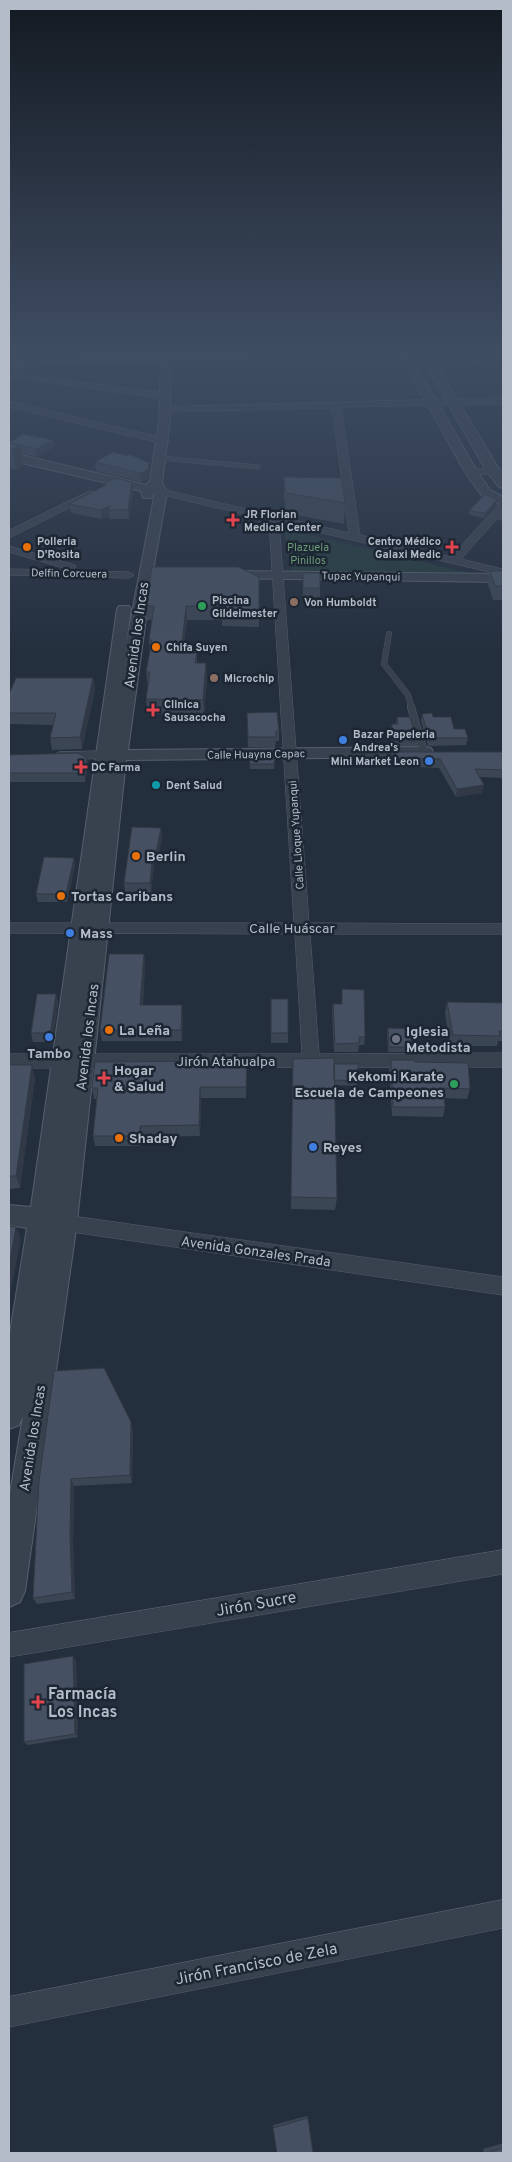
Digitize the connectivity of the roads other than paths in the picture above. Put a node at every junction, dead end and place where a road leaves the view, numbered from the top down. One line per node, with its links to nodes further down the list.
1 (162, 453): 6 (street, Avenida los Incas)
2 (343, 453): 18 (street)
3 (460, 453): 8 (street)
4 (486, 453): 9 (street)
5 (9, 456): 10 (street)
6 (161, 458): 7 (lane); 12 (street, Avenida los Incas)
7 (258, 467)
8 (471, 472): 9 (street); 13 (street)
9 (498, 472): 11 (street)
10 (115, 482): 12 (street); 17 (street)
11 (503, 484)
12 (155, 488): 15 (street, Avenida los Incas); 16 (street); 22 (street, Avenida los Incas)
13 (503, 502)
14 (503, 506): 20 (street)
15 (144, 508)
16 (274, 519): 18 (street); 27 (street, Calle Lloque Yupanqui)
17 (9, 535)
18 (355, 538): 20 (street)
19 (9, 549): 23 (street)
20 (453, 561): 24 (street)
21 (9, 572): 23 (street, Delfin Corcuera)
22 (135, 572): 23 (street, Delfin Corcuera); 25 (street); 32 (street, Avenida los Incas)
23 (93, 574)
24 (501, 574): 27 (street, Tupac Yupanqui)
25 (164, 575)
26 (213, 575): 27 (street, Tupac Yupanqui)
27 (278, 575): 31 (street, Calle Lloque Yupanqui)
28 (389, 634): 29 (lane)
29 (424, 752): 30 (street, Calle Huayna Capac); 31 (street, Calle Huayna Capac)
30 (444, 752)
31 (290, 754): 32 (street, Calle Huayna Capac); 36 (street, Calle Lloque Yupanqui)
32 (111, 755): 33 (street, Calle Huayna Capac); 34 (street, Avenida los Incas)
33 (46, 756)
34 (90, 926): 35 (street, Calle Huáscar); 36 (street, Calle Huáscar); 41 (street, Avenida los Incas)
35 (9, 928)
36 (302, 928): 37 (street, Calle Huáscar); 38 (street, Calle Lloque Yupanqui)
37 (503, 930)
38 (311, 1060): 39 (street, Jirón Atahualpa); 41 (street, Jirón Atahualpa)
39 (503, 1060)
40 (9, 1061): 41 (street, Jirón Atahualpa)
41 (73, 1062): 43 (street, Avenida los Incas)
42 (9, 1215): 43 (street, Avenida Gonzales Prada)
43 (53, 1221): 44 (street, Avenida Gonzales Prada); 45 (street, Avenida los Incas); 48 (street, Avenida los Incas)
44 (503, 1286)
45 (17, 1322): 46 (street, Avenida los Incas)
46 (9, 1415)
47 (503, 1562): 49 (street, Jirón Sucre)
48 (9, 1591)
49 (9, 1645)
50 (503, 1914): 51 (street, Jirón Francisco de Zela)
51 (9, 2012)

